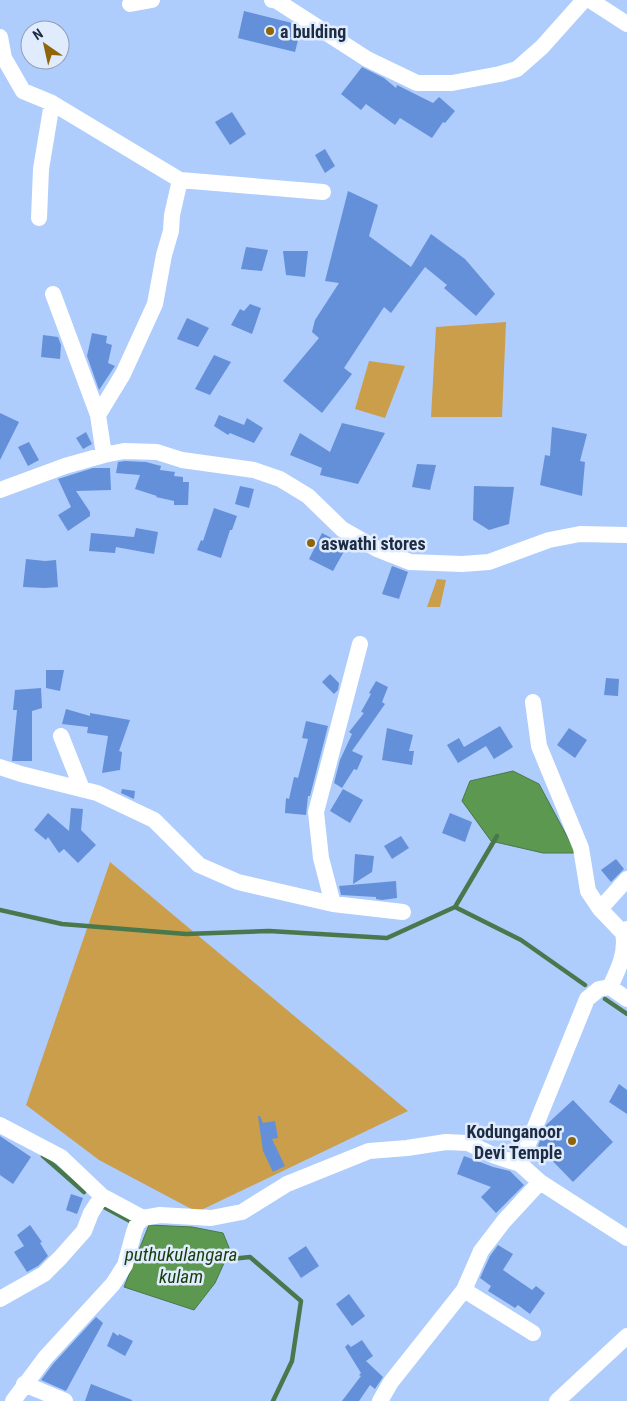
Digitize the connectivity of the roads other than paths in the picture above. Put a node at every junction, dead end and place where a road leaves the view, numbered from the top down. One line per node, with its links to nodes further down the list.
1 (152, 0): 5 (street)
2 (272, 0): 3 (street)
3 (584, 0)
4 (590, 0): 6 (street)
5 (130, 4)
6 (627, 24)
7 (0, 37): 8 (street)
8 (52, 103): 9 (street); 11 (street)
9 (180, 180): 10 (street); 13 (street)
10 (323, 192)
11 (39, 218)
12 (53, 294): 13 (street)
13 (98, 415): 14 (street)
14 (104, 455): 15 (street); 16 (street)
15 (0, 490)
16 (627, 535)
17 (360, 644): 23 (street)
18 (533, 702): 24 (street)
19 (60, 736): 21 (street)
20 (0, 767): 21 (street)
21 (82, 789): 23 (street)
22 (627, 879): 24 (street)
23 (332, 904): 25 (street)
24 (600, 909): 26 (street)
25 (403, 912)
26 (625, 931): 27 (street)
27 (618, 976): 28 (street); 30 (street)
28 (627, 998)
29 (0, 1126): 32 (street)
30 (520, 1164): 31 (street); 33 (street)
31 (540, 1182): 34 (street); 35 (street)
32 (102, 1196): 33 (street); 36 (street)
33 (143, 1218): 39 (street)
34 (627, 1238)
35 (464, 1290): 37 (street); 42 (street)
36 (0, 1299)
37 (533, 1333)
38 (627, 1336): 43 (street)
39 (24, 1384): 40 (street); 41 (street)
40 (13, 1401)
41 (65, 1401)
42 (380, 1401)
43 (558, 1401)

